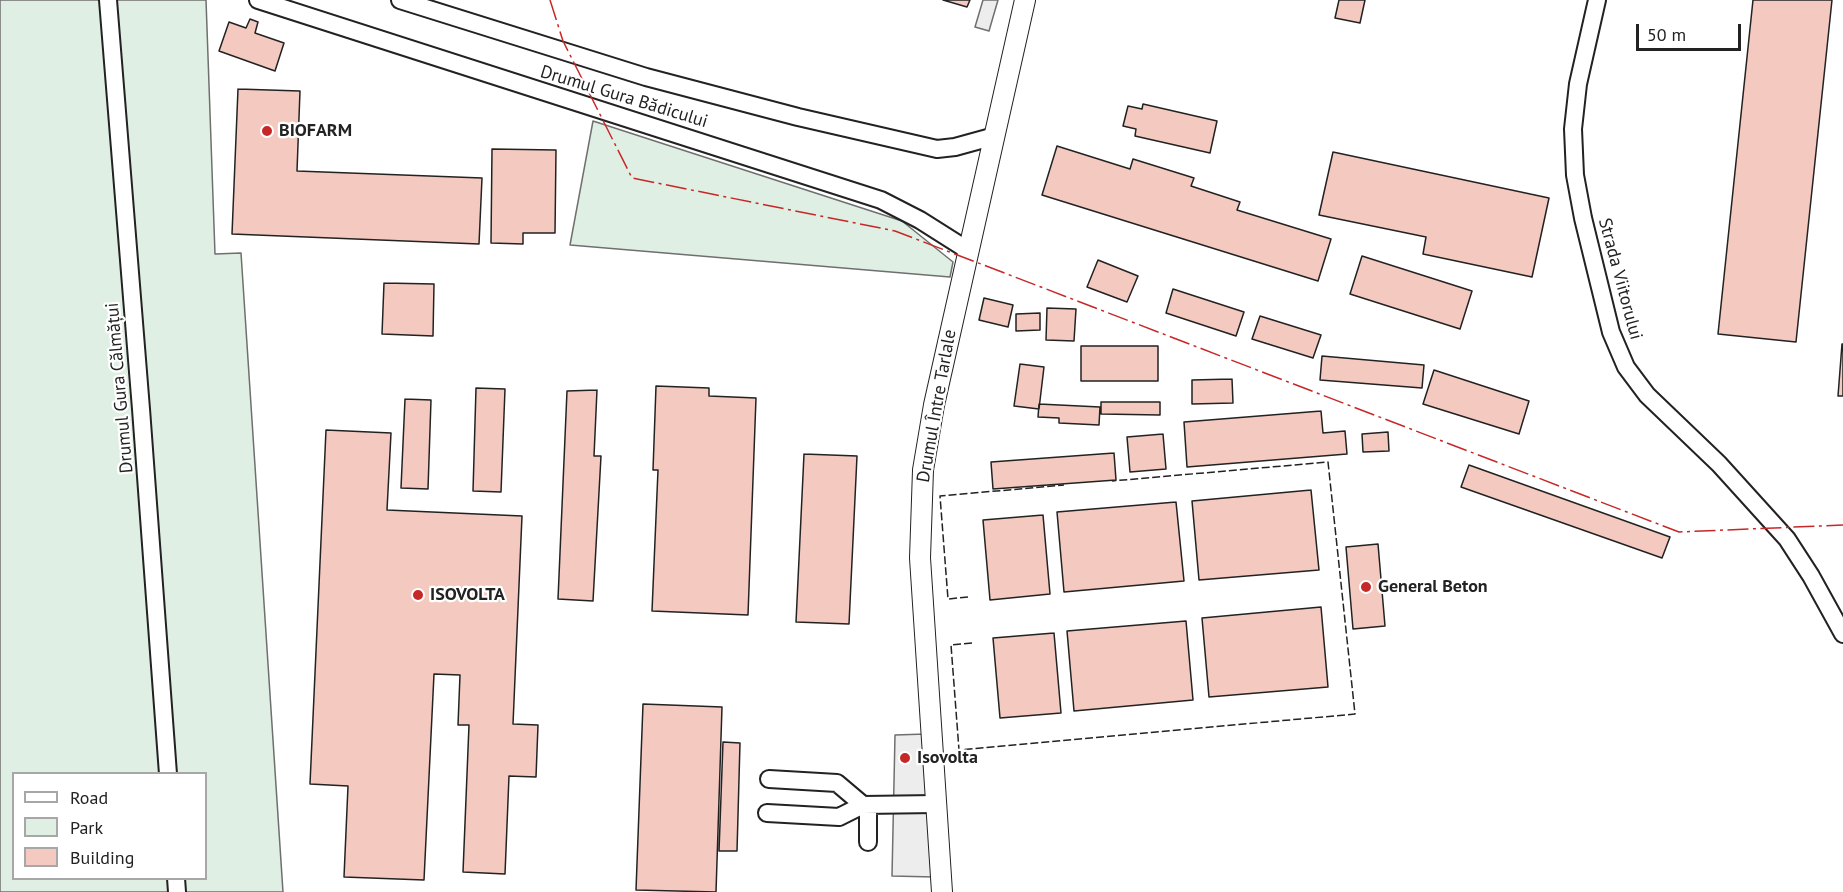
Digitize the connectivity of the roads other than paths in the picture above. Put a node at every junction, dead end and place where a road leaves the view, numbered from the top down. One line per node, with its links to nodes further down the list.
1 (108, 0): 9 (street, Drumul Gura Călmățui)
2 (258, 0): 7 (street, Drumul Gura Bădicului)
3 (400, 0): 6 (street, Drumul Gura Bădicului)
4 (1025, 0): 6 (main road, Drumul Între Tarlale)
5 (1597, 0): 8 (street, Strada Viitorului)
6 (995, 136): 7 (main road, Drumul Între Tarlale)
7 (969, 250): 11 (main road, Drumul Între Tarlale)
8 (1843, 634)
9 (168, 772)
10 (769, 779): 12 (street)
11 (936, 804): 12 (street); 15 (main road, Drumul Între Tarlale)
12 (866, 805): 13 (street); 14 (street)
13 (767, 813)
14 (868, 842)
15 (942, 892)

